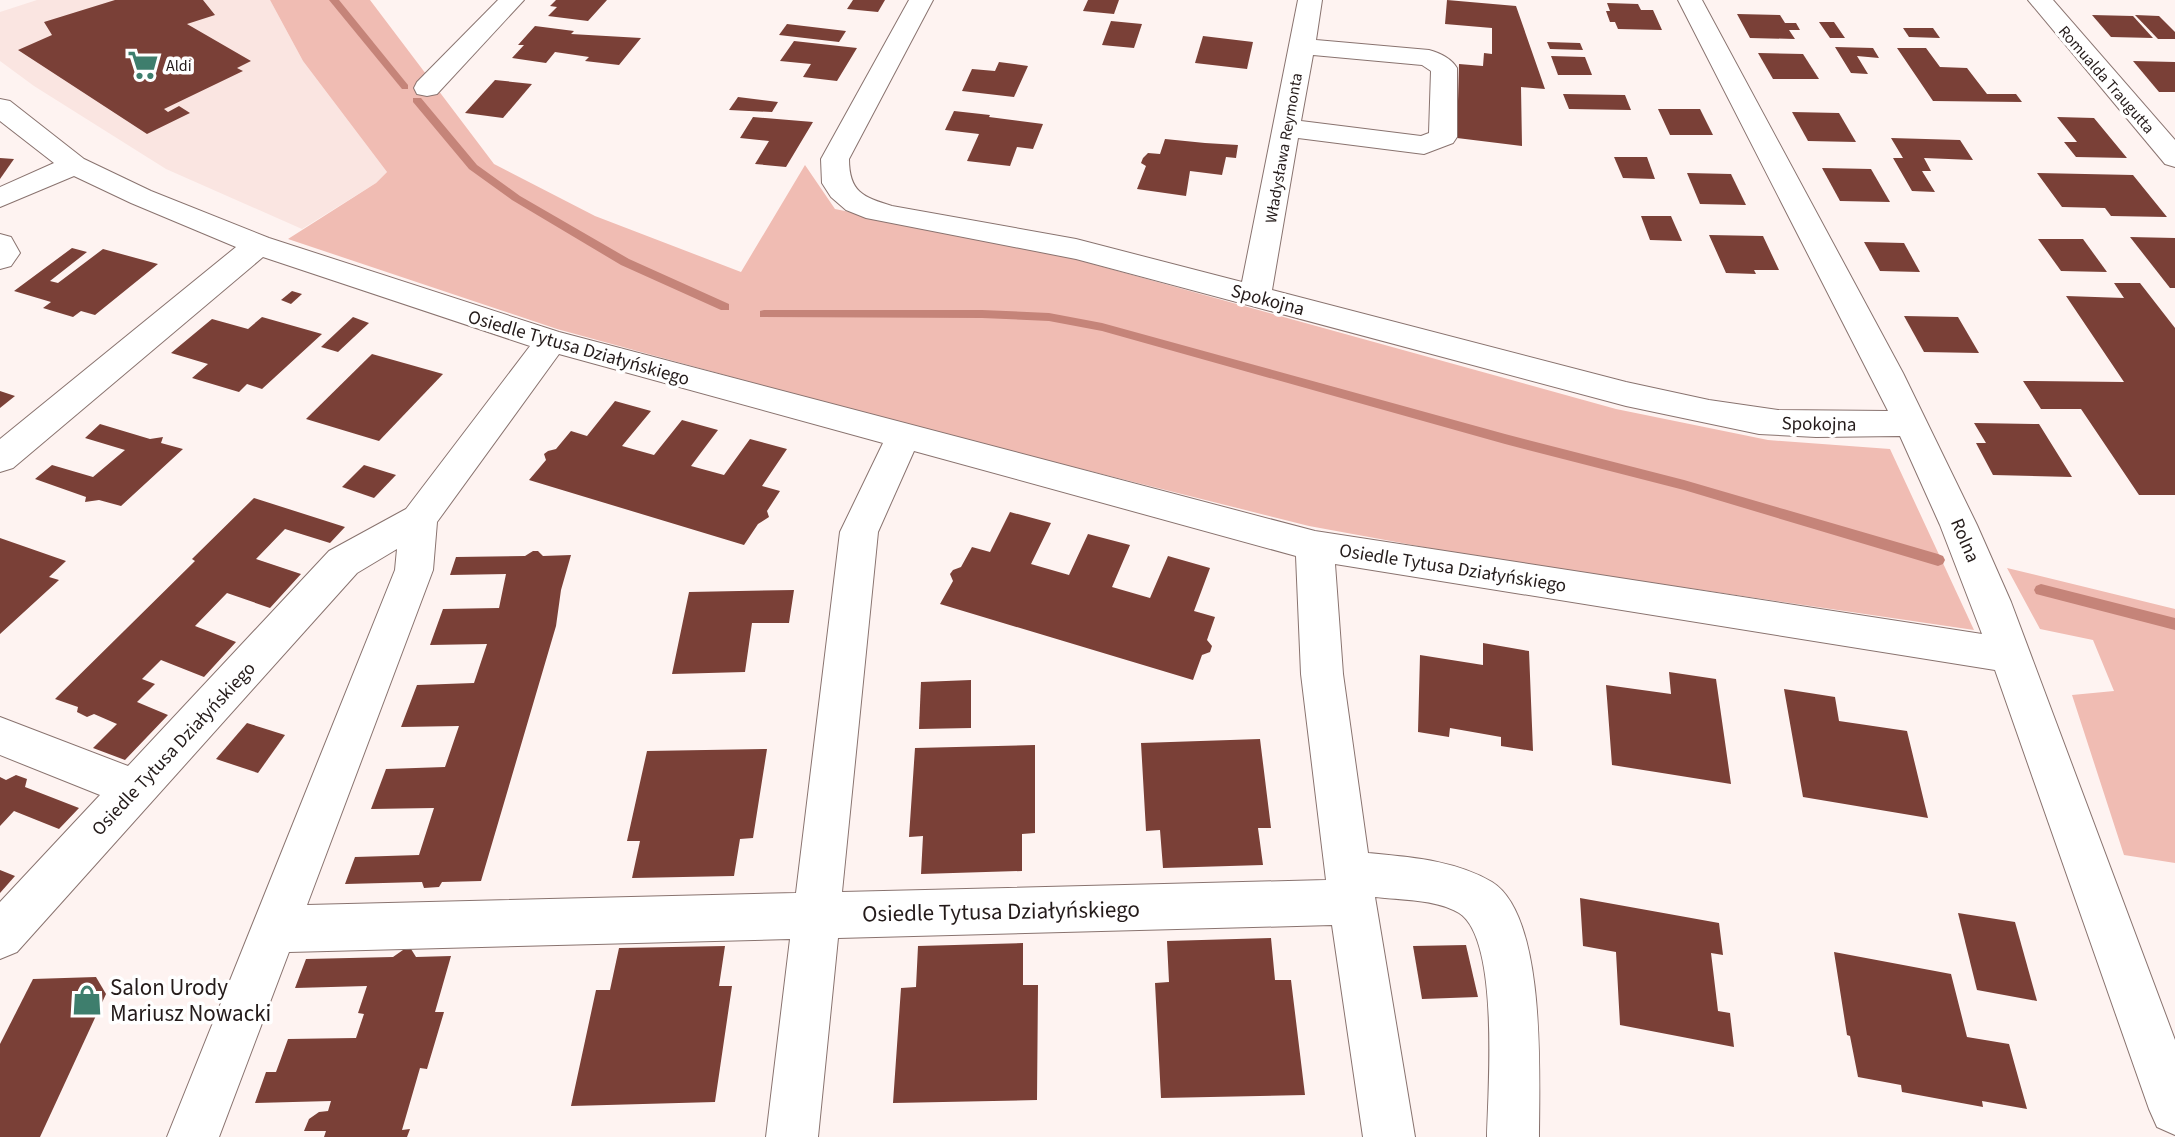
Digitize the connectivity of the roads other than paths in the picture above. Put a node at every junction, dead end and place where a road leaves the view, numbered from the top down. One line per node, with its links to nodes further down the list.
1 (512, 0): 7 (street)
2 (921, 0): 16 (street, Spokojna)
3 (1310, 0): 6 (street, Władysława Reymonta)
4 (1690, 0): 18 (street, Rolna)
5 (2040, 0): 10 (street, Romualda Traugutta)
6 (1301, 46): 9 (street, Władysława Reymonta); 9 (street)
7 (427, 88)
8 (0, 107): 11 (street, Osiedle Tytusa Działyńskiego)
9 (1287, 128): 16 (street, Władysława Reymonta)
10 (2175, 158)
11 (74, 165): 12 (street); 14 (street, Osiedle Tytusa Działyńskiego)
12 (0, 198)
13 (0, 244): 15 (street)
14 (258, 245): 17 (street, Osiedle Tytusa Działyńskiego); 20 (street)
15 (0, 259)
16 (1255, 295): 18 (street, Spokojna)
17 (551, 341): 19 (street, Osiedle Tytusa Działyńskiego); 21 (street)
18 (1910, 423): 23 (street, Rolna)
19 (904, 435): 22 (street, Osiedle Tytusa Działyńskiego); 27 (street)
20 (0, 459)
21 (419, 519): 25 (street, Osiedle Tytusa Działyńskiego); 28 (street)
22 (1315, 546): 23 (street, Osiedle Tytusa Działyńskiego); 26 (street)
23 (2011, 655): 30 (street, Rolna)
24 (0, 736): 25 (street)
25 (135, 789): 29 (street, Osiedle Tytusa Działyńskiego)
26 (1350, 887): 27 (street, Osiedle Tytusa Działyńskiego); 33 (street); 34 (street, Osiedle Tytusa Działyńskiego)
27 (817, 916): 28 (street, Osiedle Tytusa Działyńskiego); 32 (street)
28 (275, 929): 31 (street)
29 (0, 936)
30 (2175, 1110)
31 (192, 1137)
32 (792, 1137)
33 (1389, 1137)
34 (1513, 1137)

